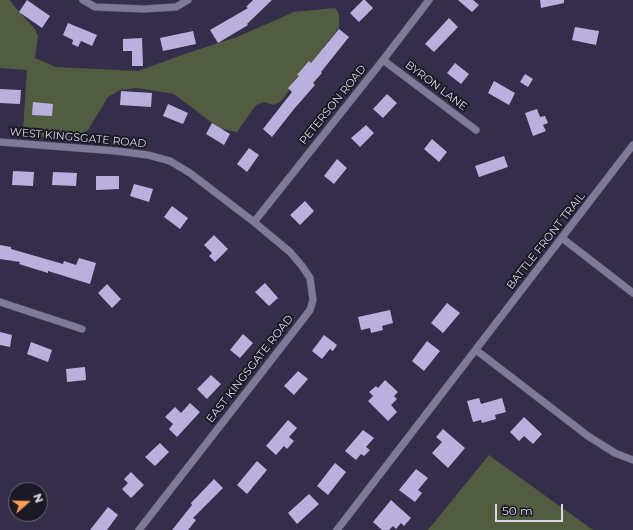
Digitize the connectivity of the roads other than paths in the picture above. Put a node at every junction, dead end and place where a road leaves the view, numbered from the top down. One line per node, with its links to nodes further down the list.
1 (83, 0): 2 (street)
2 (188, 0)
3 (429, 0): 4 (street, PETERSON ROAD)
4 (383, 60): 5 (street, BYRON LANE); 8 (street, PETERSON ROAD)
5 (476, 130)
6 (0, 142): 8 (street, WEST KINGSGATE ROAD)
7 (633, 145): 9 (street, BATTLE FRONT TRAIL)
8 (254, 222): 15 (street, EAST KINGSGATE ROAD)
9 (562, 238): 10 (street); 13 (street, BATTLE FRONT TRAIL)
10 (633, 293)
11 (0, 302): 12 (street)
12 (82, 329)
13 (476, 350): 14 (street); 16 (street, BATTLE FRONT TRAIL)
14 (633, 460)
15 (139, 530)
16 (337, 530)

